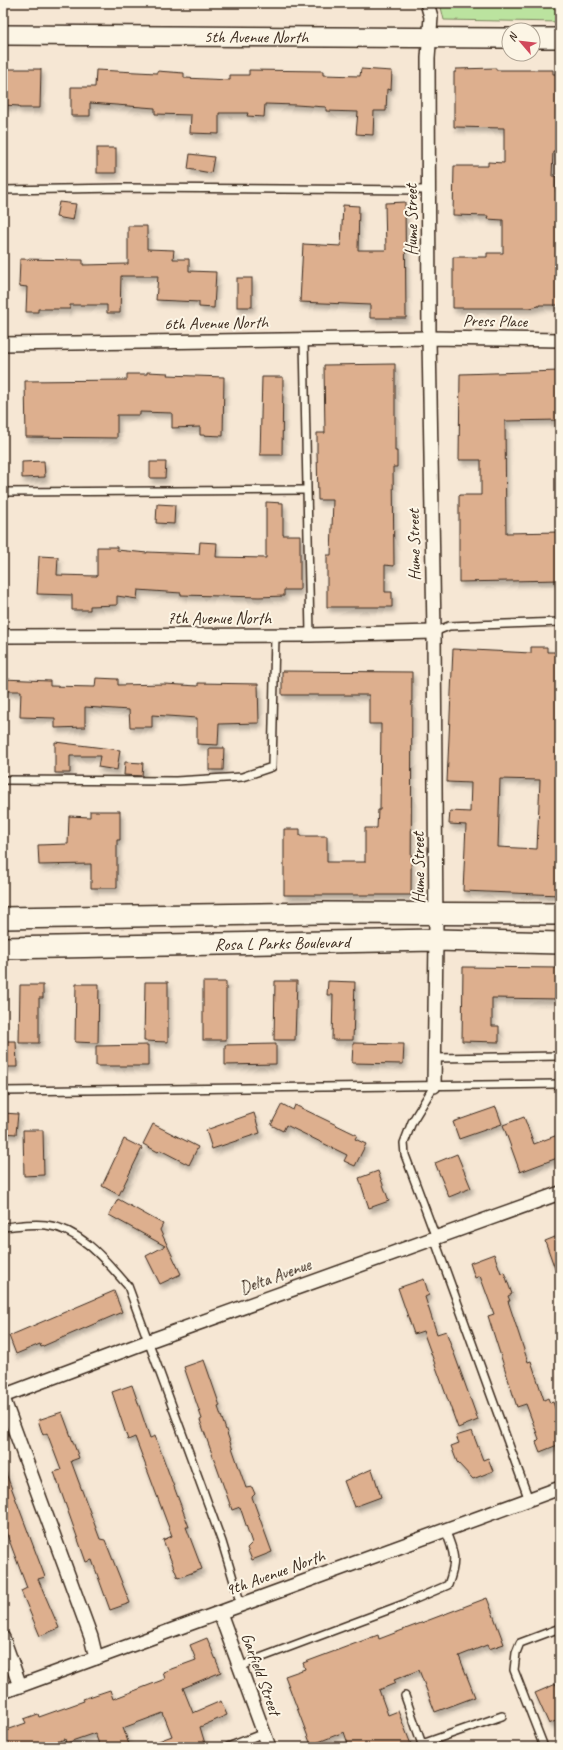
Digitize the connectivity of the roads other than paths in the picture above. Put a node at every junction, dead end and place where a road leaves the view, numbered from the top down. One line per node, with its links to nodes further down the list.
1 (427, 3): 3 (street, Hume Street)
2 (3, 35): 3 (street, 5th Avenue North)
3 (429, 37): 4 (street, 5th Avenue North); 8 (street, Hume Street)
4 (501, 38)
5 (541, 38): 6 (street)
6 (560, 38)
7 (3, 190): 8 (lane)
8 (429, 190): 9 (street, Hume Street)
9 (429, 338): 10 (street, 6th Avenue North); 11 (street, Press Place); 16 (street, Hume Street)
10 (304, 340): 12 (street, 6th Avenue North); 13 (lane)
11 (560, 340)
12 (3, 344)
13 (306, 490): 14 (lane); 17 (lane)
14 (3, 492)
15 (560, 622): 16 (lane)
16 (434, 632): 17 (street, 7th Avenue North); 21 (street, Hume Street)
17 (310, 635): 19 (street, 7th Avenue North)
18 (3, 636): 19 (street, 7th Avenue North)
19 (275, 636): 20 (lane)
20 (3, 780)
21 (436, 913): 22 (main road, Rosa L Parks Boulevard); 23 (main road, Rosa L Parks Boulevard); 24 (street, Hume Street)
22 (560, 914)
23 (3, 918)
24 (436, 940): 25 (main road, Rosa L Parks Boulevard); 26 (main road, Rosa L Parks Boulevard); 28 (street, Hume Street)
25 (560, 943)
26 (3, 948)
27 (560, 1056): 28 (lane)
28 (435, 1058): 30 (street, Hume Street)
29 (560, 1084): 30 (lane)
30 (434, 1086): 31 (lane); 34 (lane)
31 (3, 1091)
32 (560, 1193): 34 (street, Delta Avenue)
33 (3, 1227): 35 (lane)
34 (435, 1238): 35 (street, Delta Avenue); 38 (lane)
35 (149, 1341): 36 (street, Delta Avenue); 40 (lane)
36 (3, 1397): 44 (street)
37 (560, 1488): 38 (street, 9th Avenue North)
38 (529, 1500): 39 (street, 9th Avenue North)
39 (445, 1530): 40 (street, 9th Avenue North); 45 (lane)
40 (241, 1605): 41 (street, 9th Avenue North)
41 (220, 1613): 44 (street, 9th Avenue North); 45 (street, Garfield Street)
42 (560, 1628): 54 (lane)
43 (3, 1638): 46 (street)
44 (96, 1658): 46 (street, 9th Avenue North)
45 (240, 1668): 50 (street, Garfield Street)
46 (20, 1686): 47 (street, 9th Avenue North)
47 (3, 1692)
48 (405, 1696): 51 (lane)
49 (502, 1716): 51 (lane)
50 (264, 1733): 52 (lane); 53 (street, Garfield Street)
51 (423, 1745)
52 (228, 1747)
53 (269, 1747)
54 (544, 1747)

